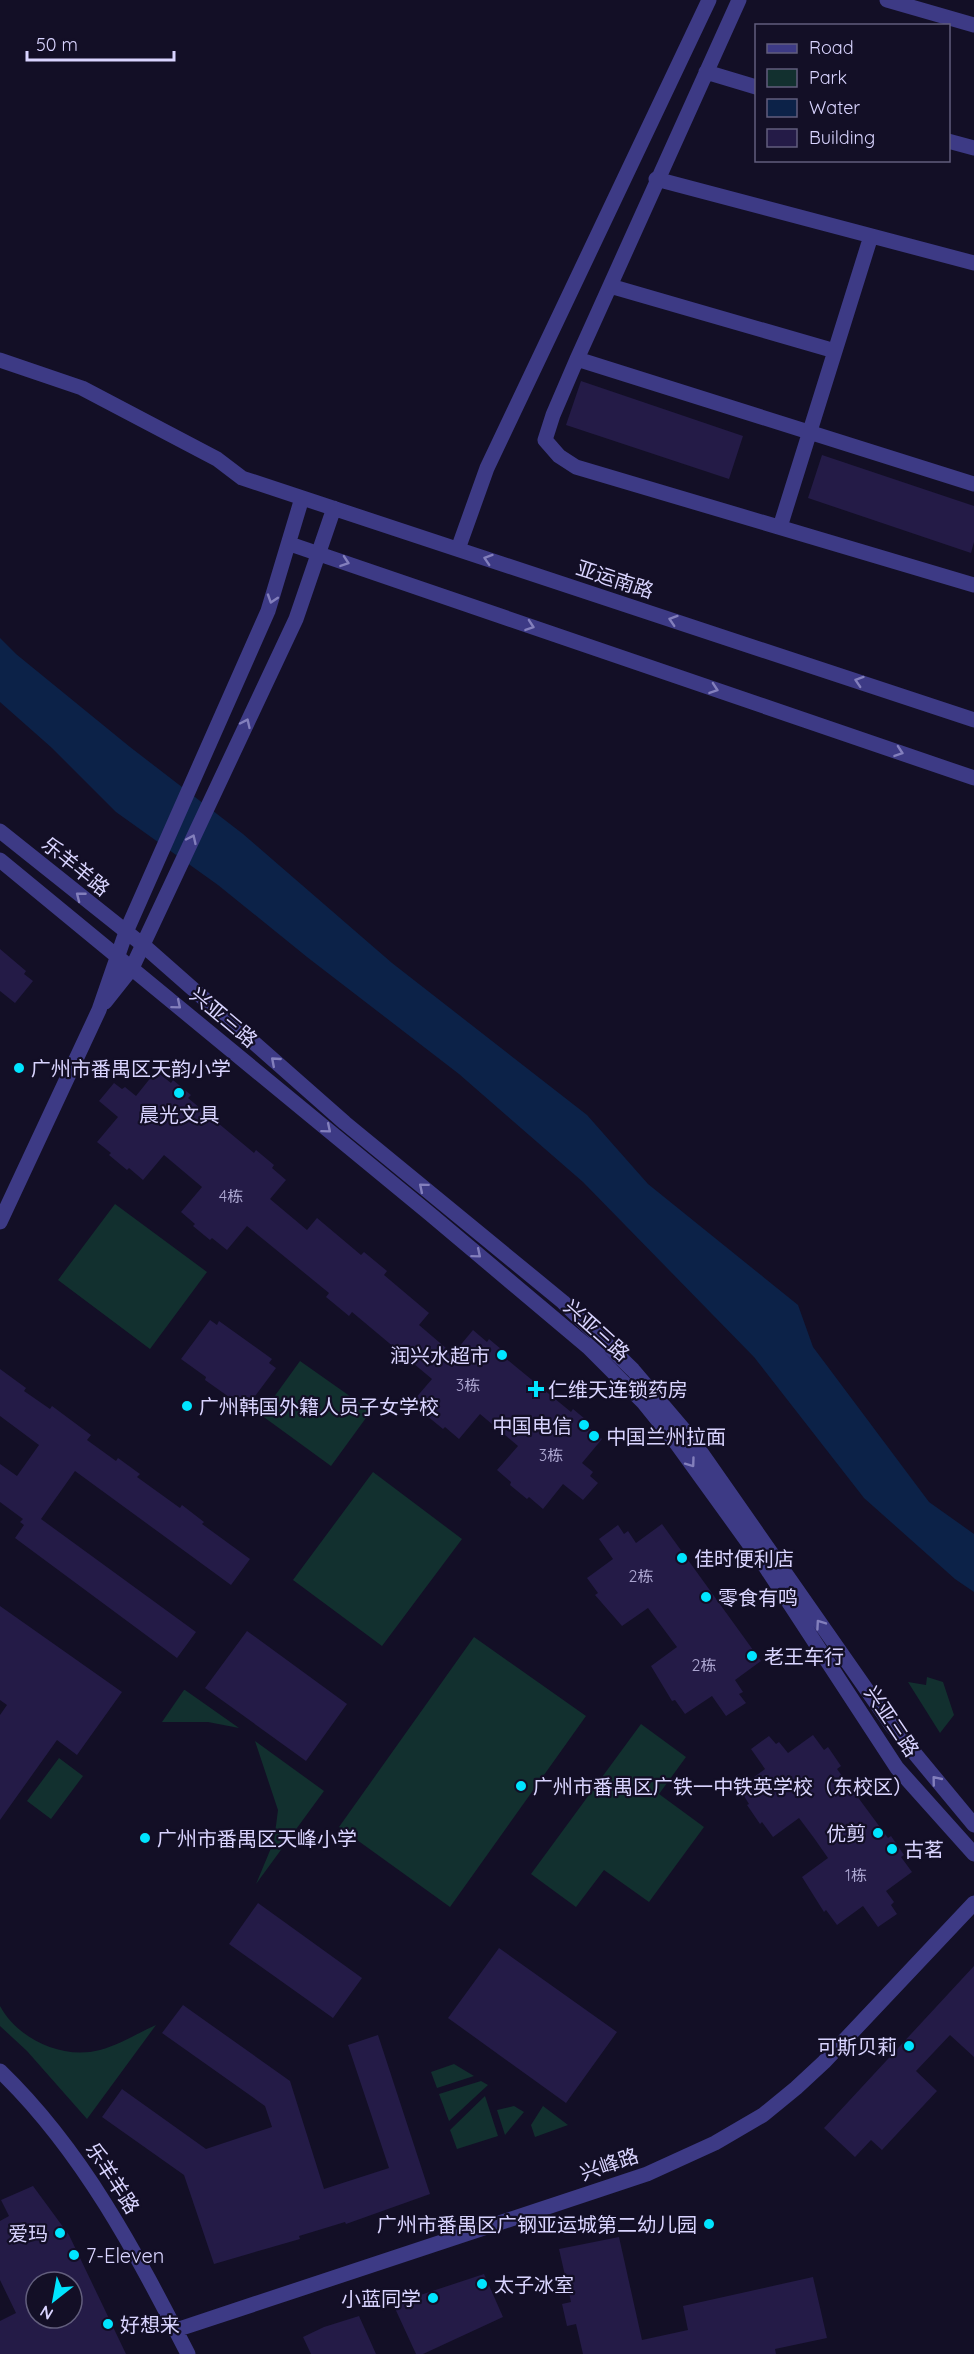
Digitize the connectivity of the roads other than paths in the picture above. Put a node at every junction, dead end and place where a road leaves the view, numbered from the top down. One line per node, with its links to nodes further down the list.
1 (708, 0): 22 (street)
2 (739, 0): 5 (street)
3 (887, 0): 4 (street)
4 (974, 25)
5 (706, 72): 6 (street); 9 (street)
6 (755, 87)
7 (950, 142): 8 (street)
8 (974, 148)
9 (656, 179): 10 (street); 12 (street)
10 (871, 236): 11 (street); 13 (street)
11 (974, 263)
12 (610, 286): 13 (street); 14 (street)
13 (835, 351): 16 (street)
14 (578, 359): 16 (street); 20 (street)
15 (0, 360): 18 (street, 亚运南路)
16 (810, 432): 17 (street); 20 (street)
17 (974, 484)
18 (302, 498): 19 (street, 亚运南路); 21 (street)
19 (334, 508): 22 (street, 亚运南路); 23 (street)
20 (780, 527): 24 (street)
21 (290, 544): 23 (street); 29 (street, one-way to 29)
22 (458, 549): 25 (street, 亚运南路, one-way to 22)
23 (319, 554): 26 (street, one-way to 26); 30 (street, one-way to 23)
24 (974, 585)
25 (974, 720)
26 (974, 778)
27 (0, 831): 29 (street, 乐羊羊路, one-way to 27)
28 (0, 860): 31 (street)
29 (126, 932): 30 (street, 兴亚三路); 31 (street)
30 (143, 945): 32 (street); 35 (street, 兴亚三路, one-way to 30)
31 (116, 957): 32 (street, 兴亚三路); 33 (street)
32 (132, 968): 33 (street); 36 (street, 兴亚三路, one-way to 36)
33 (99, 1010): 34 (street)
34 (0, 1222)
35 (974, 1825)
36 (974, 1854)
37 (974, 1903): 39 (street, 兴峰路)
38 (0, 2071): 39 (street, 乐羊羊路)
39 (176, 2330): 40 (street, 乐羊羊路)
40 (188, 2354)

